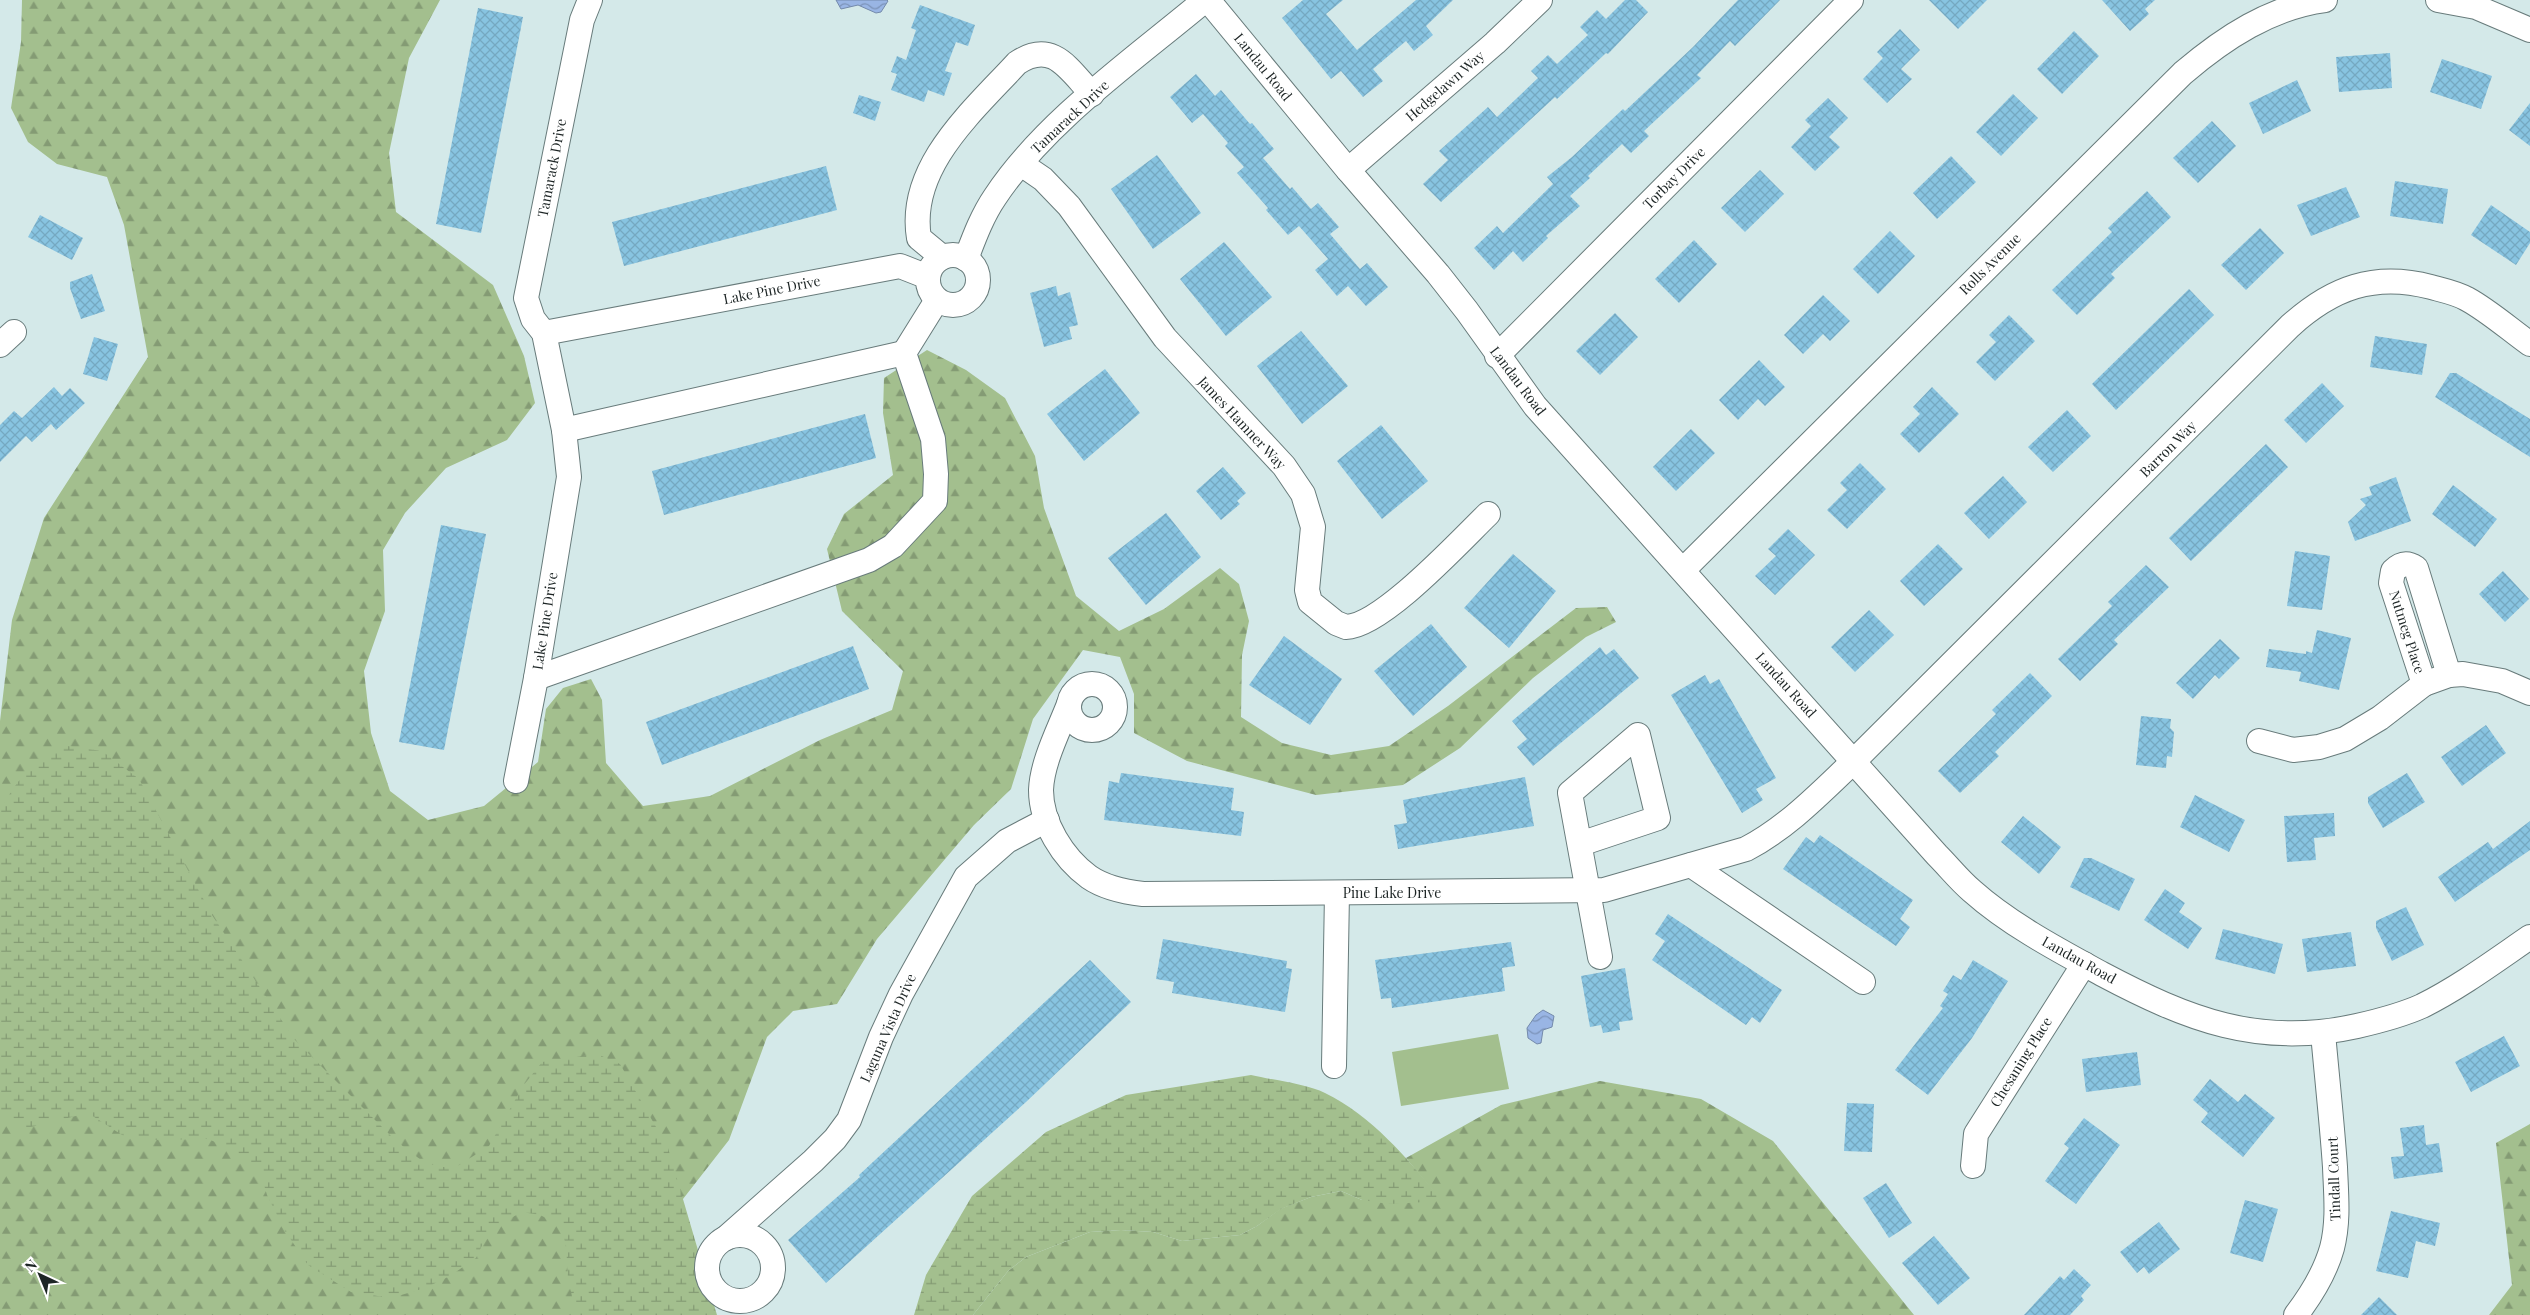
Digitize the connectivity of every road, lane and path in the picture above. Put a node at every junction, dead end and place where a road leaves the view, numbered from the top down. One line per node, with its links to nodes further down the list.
1 (590, 0): 15 (street, Tamarack Drive)
2 (1207, 0): 8 (street, Tamarack Drive); 10 (street, Landau Road)
3 (1540, 0): 10 (street, Hedgelawn Way)
4 (1851, 0): 18 (street, Torbay Drive)
5 (2325, 0): 21 (street, Rolls Avenue)
6 (2438, 0): 7 (street)
7 (2530, 30)
8 (1092, 94): 9 (street, Tamarack Drive); 11 (street)
9 (1021, 164): 12 (street, Tamarack Drive); 20 (street, James Hamner Way)
10 (1348, 170): 18 (street, Landau Road)
11 (942, 258): 12 (street); 13 (street)
12 (966, 259): 14 (street)
13 (928, 277): 14 (street); 15 (street, Lake Pine Drive)
14 (937, 300): 17 (street)
15 (544, 333): 19 (street, Lake Pine Drive)
16 (2530, 344): 28 (street, Barron Way)
17 (904, 352): 19 (street); 23 (street, Lake Pine Drive)
18 (1497, 356): 21 (street, Landau Road)
19 (564, 430): 23 (street, Lake Pine Drive)
20 (1488, 514)
21 (1683, 570): 28 (street, Landau Road)
22 (2449, 675): 24 (street, Nutmeg Place); 24 (street, Nutmeg Place); 25 (street, Nutmeg Place)
23 (536, 678): 29 (street)
24 (2424, 684): 27 (street)
25 (2530, 693)
26 (1069, 704): 30 (street, Pine Lake Drive)
27 (2259, 741)
28 (1854, 762): 32 (street, Pine Lake Drive); 37 (street, Landau Road)
29 (516, 781)
30 (1047, 820): 34 (street, Pine Lake Drive); 42 (street, Laguna Vista Drive)
31 (1580, 844): 31 (street); 33 (street)
32 (1691, 865): 33 (street, Pine Lake Drive); 38 (street)
33 (1589, 890): 34 (street, Pine Lake Drive); 36 (street)
34 (1337, 893): 40 (street)
35 (2530, 937): 39 (street, Landau Road)
36 (1600, 957)
37 (2084, 964): 39 (street, Landau Road); 41 (street, Chesaning Place)
38 (1863, 982)
39 (2323, 1033): 43 (street, Tindall Court)
40 (1334, 1066)
41 (1973, 1166)
42 (726, 1238)
43 (2296, 1315)

